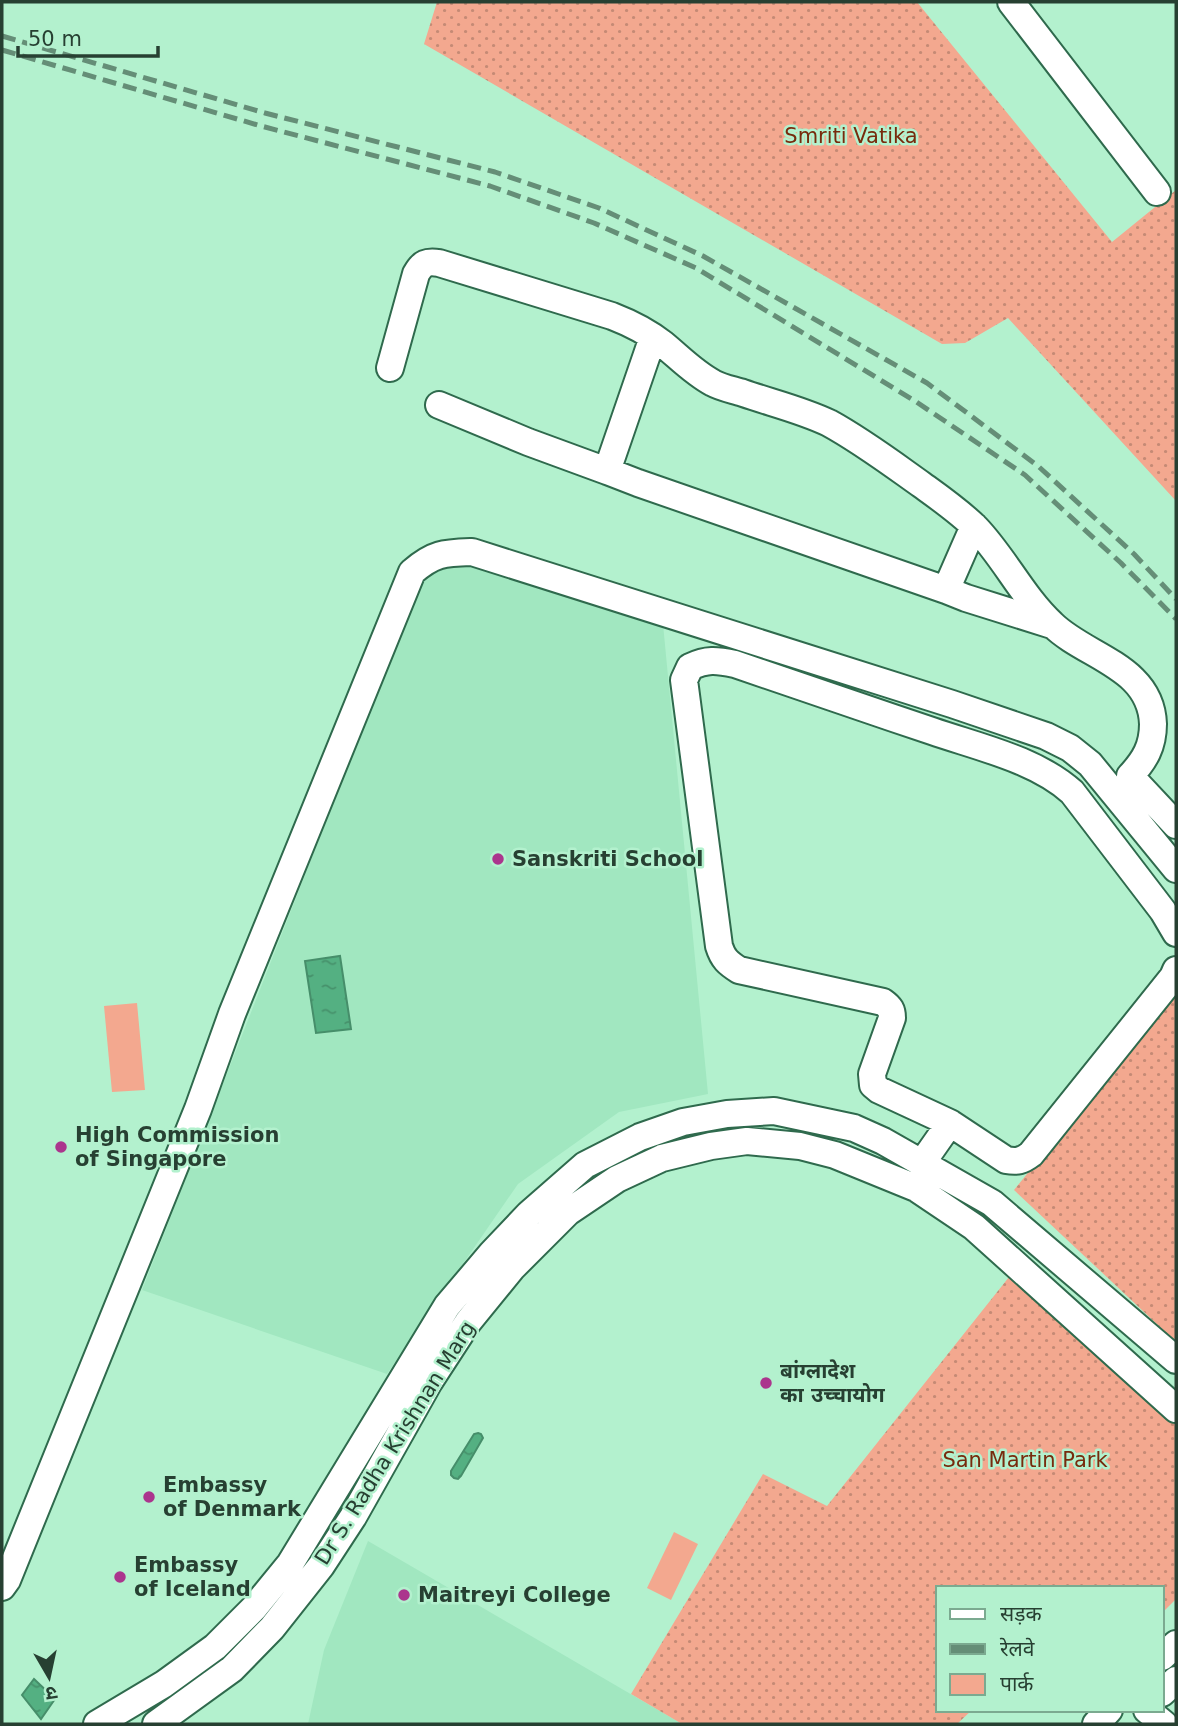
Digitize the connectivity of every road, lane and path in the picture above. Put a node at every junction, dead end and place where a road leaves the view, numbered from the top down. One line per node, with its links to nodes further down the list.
1 (1011, 2): 2 (street)
2 (1157, 192)
3 (653, 337): 4 (street); 6 (street); 7 (street)
4 (390, 368)
5 (439, 405): 6 (street)
6 (607, 471): 8 (street)
7 (974, 526): 8 (street); 10 (street)
8 (946, 590): 10 (street)
9 (694, 623): 11 (street); 12 (street); 26 (street)
10 (1052, 625): 12 (street)
11 (690, 667): 15 (street); 17 (street)
12 (1121, 782): 13 (street); 14 (street)
13 (1176, 825)
14 (1176, 869)
15 (1176, 933)
16 (1176, 970): 17 (street)
17 (950, 1123): 19 (street)
18 (640, 1137): 19 (street, Dr S. Radha Krishnan Marg); 20 (street); 23 (street, Dr S. Radha Krishnan Marg)
19 (922, 1163): 21 (street, Dr S. Radha Krishnan Marg)
20 (649, 1164): 22 (street, Dr S. Radha Krishnan Marg); 23 (street, Dr S. Radha Krishnan Marg)
21 (992, 1203): 22 (street); 24 (street, Dr S. Radha Krishnan Marg)
22 (974, 1227): 25 (street, Dr S. Radha Krishnan Marg)
23 (458, 1314): 28 (street, Dr S. Radha Krishnan Marg); 29 (street, Dr S. Radha Krishnan Marg)
24 (1176, 1360)
25 (1176, 1409)
26 (2, 1587)
27 (1148, 1712): 30 (street)
28 (97, 1724)
29 (156, 1724)
30 (1164, 1724)

